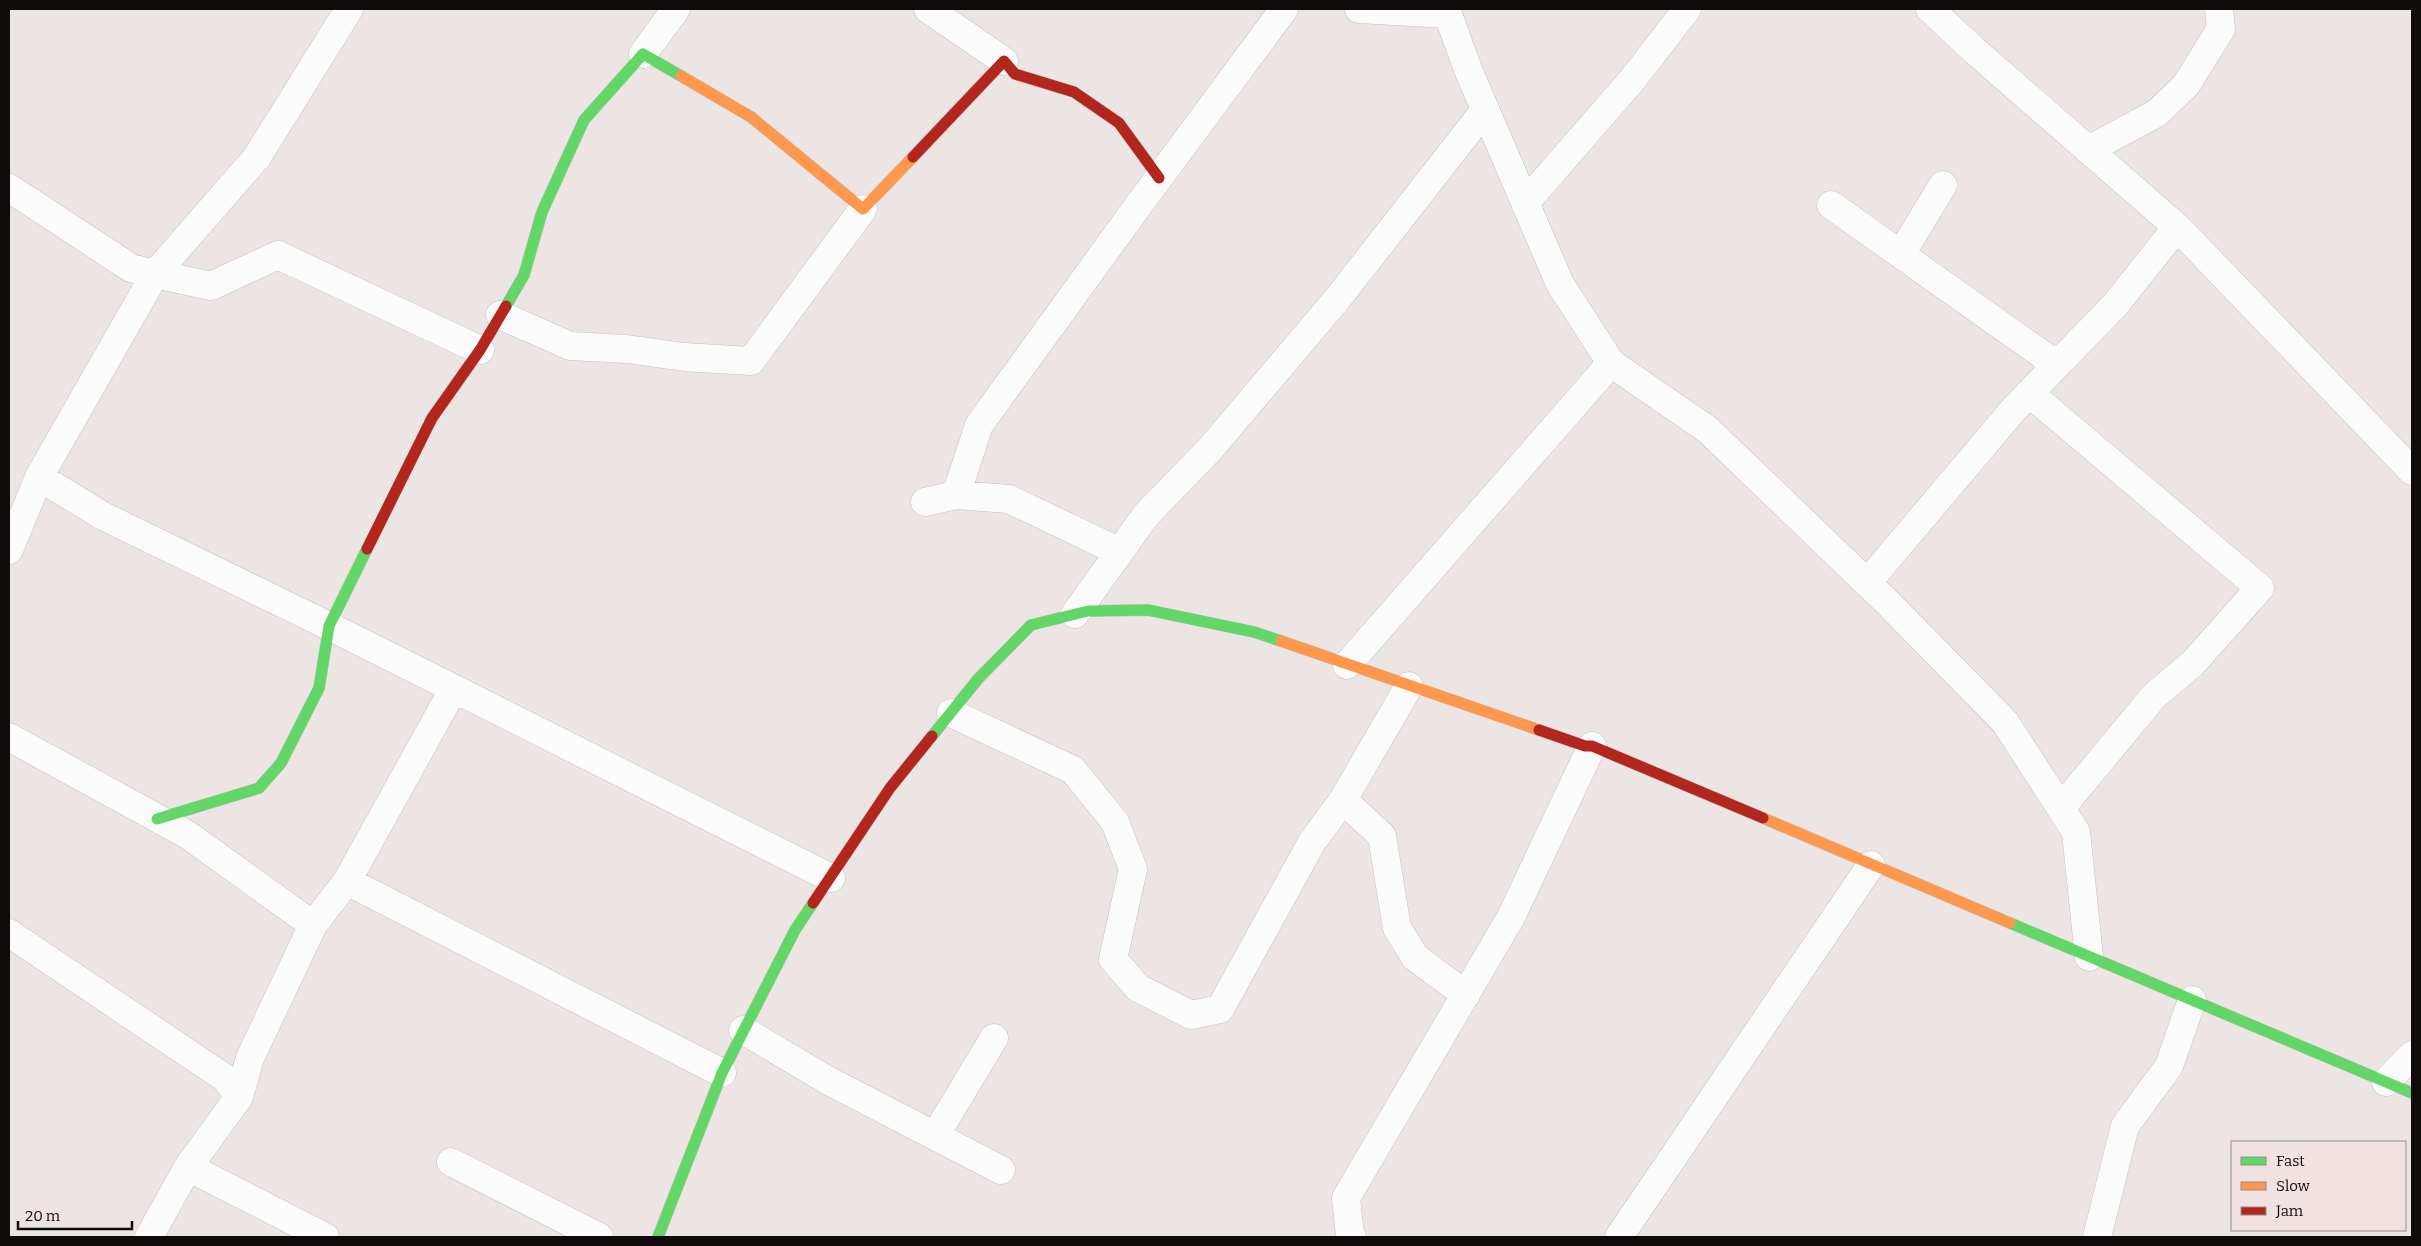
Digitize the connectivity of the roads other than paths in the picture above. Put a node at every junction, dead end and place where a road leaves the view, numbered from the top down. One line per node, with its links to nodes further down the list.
1 (349, 9): 22 (street)
2 (676, 9): 10 (street)
3 (928, 9): 11 (street)
4 (1284, 9): 14 (street)
5 (1359, 9): 9 (street)
6 (1687, 9): 17 (street)
7 (1930, 9): 13 (street)
8 (2219, 9): 13 (street)
9 (1447, 11): 12 (street)
10 (643, 54): 19 (street); 23 (street)
11 (1004, 61): 14 (street); 19 (street)
12 (1485, 110): 17 (street); 33 (street)
13 (2088, 150): 20 (street)
14 (1159, 178): 30 (street)
15 (1943, 186): 21 (street)
16 (9, 188): 22 (street)
17 (1525, 204): 25 (street)
18 (1832, 205): 21 (street)
19 (863, 209): 23 (street)
20 (2177, 227): 26 (street); 28 (street)
21 (1901, 254): 26 (street)
22 (156, 274): 24 (street); 29 (street)
23 (500, 315): 24 (street)
24 (480, 350): 36 (street)
25 (1610, 363): 34 (street); 37 (street)
26 (2057, 365): 27 (street)
27 (2029, 393): 34 (street); 44 (street)
28 (2412, 471)
29 (39, 477): 32 (street); 36 (street)
30 (956, 495): 31 (street); 33 (street)
31 (925, 502)
32 (9, 550)
33 (1120, 552): 35 (street)
34 (1867, 583): 44 (street)
35 (1075, 614): 37 (street); 40 (street)
36 (329, 626): 39 (street); 45 (street)
37 (1347, 665): 38 (street)
38 (1409, 686): 42 (street); 43 (street)
39 (453, 690): 47 (street); 48 (street)
40 (951, 713): 43 (street); 47 (street)
41 (9, 737): 45 (street)
42 (1592, 746): 46 (street); 52 (street)
43 (1343, 800): 52 (street)
44 (2061, 808): 51 (street)
45 (157, 819): 49 (street)
46 (1871, 865): 51 (street); 70 (street)
47 (830, 878): 54 (street)
48 (347, 881): 49 (street); 57 (street)
49 (313, 925): 60 (street)
50 (9, 933): 60 (street)
51 (2089, 957): 53 (street)
52 (1466, 995): 69 (street)
53 (2192, 1000): 58 (street); 71 (street)
54 (743, 1030): 57 (street); 61 (street)
55 (994, 1038): 61 (street)
56 (2412, 1054): 58 (street)
57 (722, 1072): 68 (street)
58 (2386, 1082): 59 (street)
59 (2412, 1093)
60 (239, 1097): 63 (street)
61 (935, 1136): 64 (street)
62 (451, 1162): 67 (street)
63 (188, 1166): 65 (street); 66 (street)
64 (1000, 1170)
65 (149, 1237)
66 (325, 1237)
67 (599, 1237)
68 (658, 1237)
69 (1352, 1237)
70 (1619, 1237)
71 (2096, 1237)

